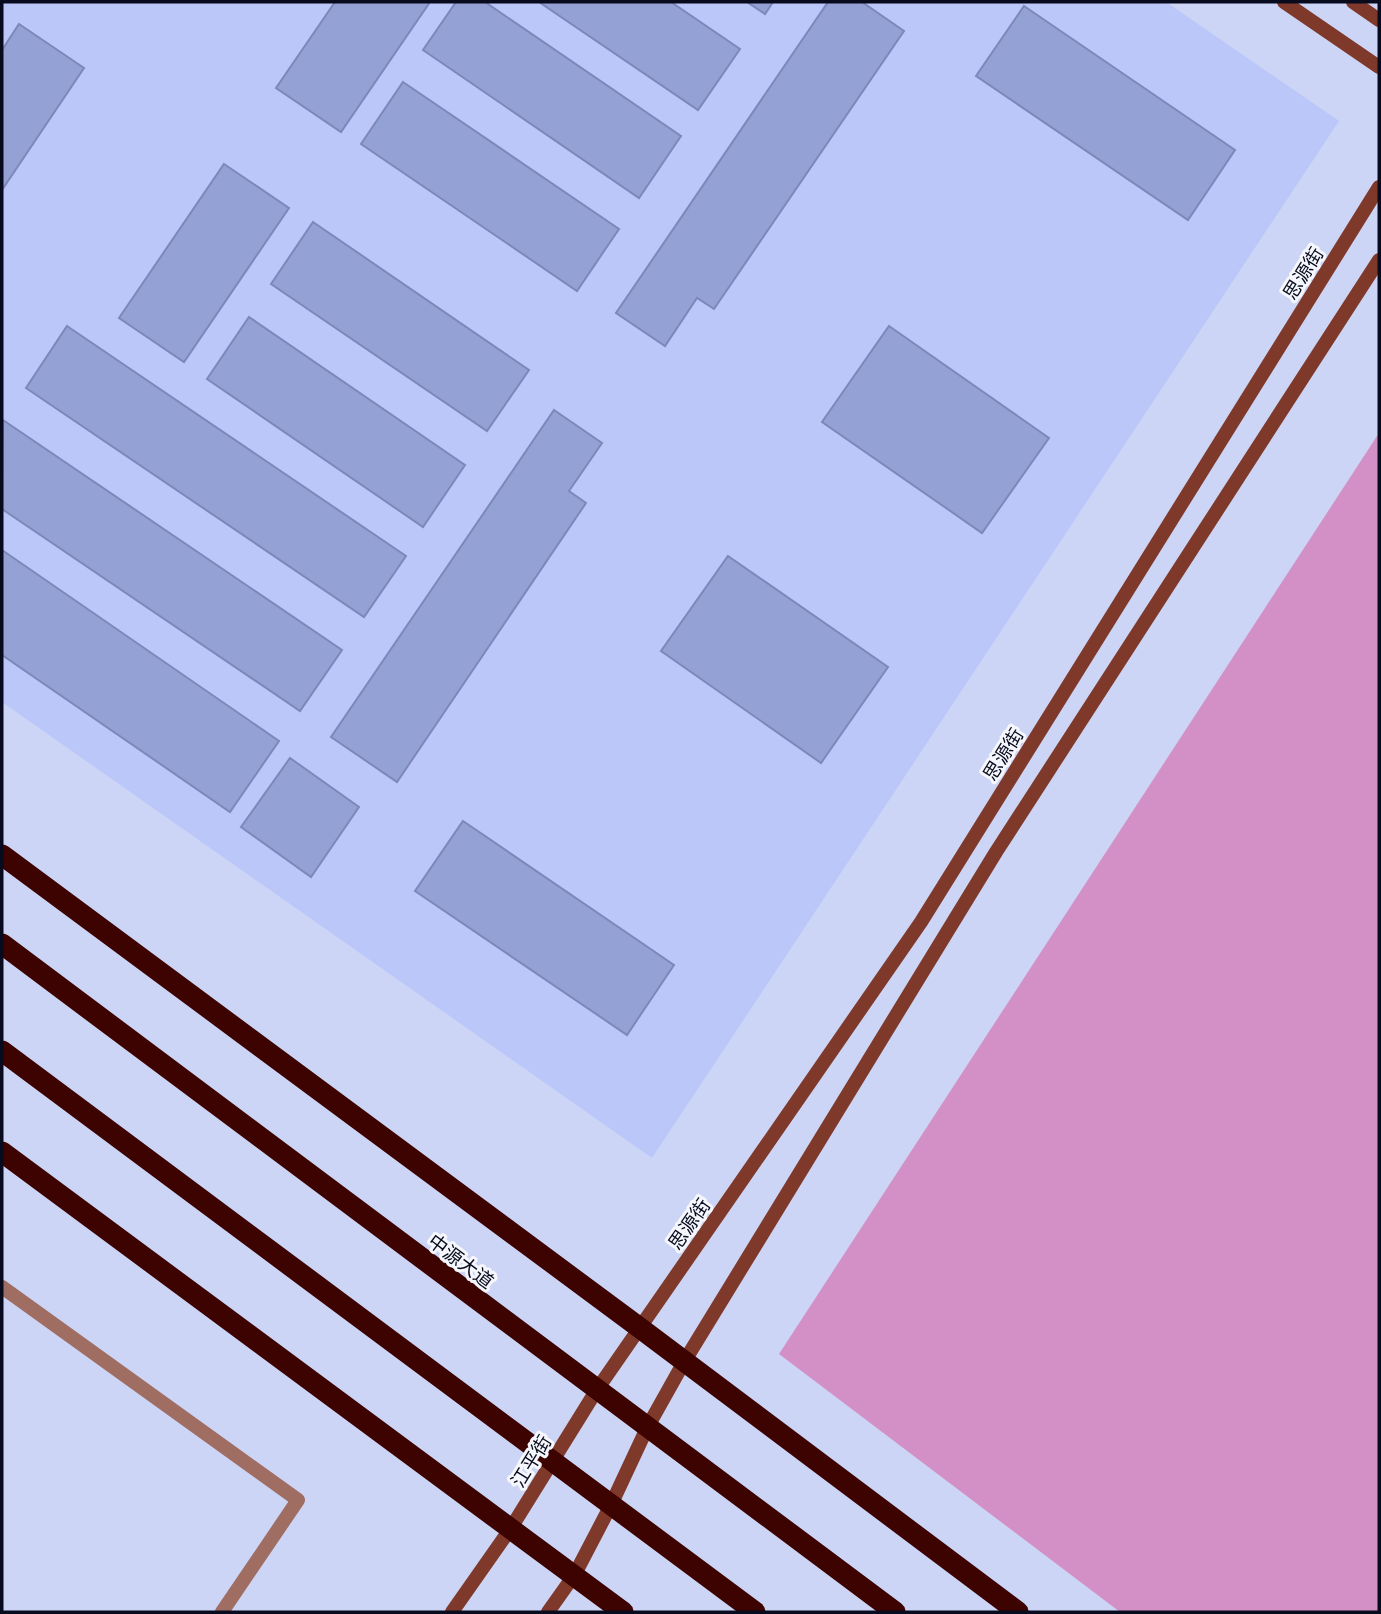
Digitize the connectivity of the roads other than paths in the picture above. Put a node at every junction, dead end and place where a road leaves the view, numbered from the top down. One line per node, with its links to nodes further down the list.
1 (1284, 2): 4 (main road)
2 (1353, 2): 3 (main road)
3 (1379, 20)
4 (1379, 67)
5 (1379, 187): 12 (main road, 思源街)
6 (1379, 260): 13 (main road)
7 (2, 855): 12 (highway)
8 (2, 944): 14 (highway, 中源大道)
9 (2, 1051): 16 (highway)
10 (2, 1152): 18 (highway)
11 (2, 1287): 20 (street)
12 (640, 1328): 13 (highway); 14 (main road, 江平街)
13 (684, 1362): 15 (main road); 26 (highway)
14 (596, 1391): 15 (highway, 中源大道); 16 (main road, 江平街)
15 (647, 1428): 17 (main road); 25 (highway, 中源大道)
16 (553, 1462): 17 (highway); 18 (main road, 江平街)
17 (611, 1505): 19 (main road); 24 (highway)
18 (511, 1528): 19 (highway); 21 (main road, 江平街)
19 (575, 1574): 22 (main road); 23 (highway)
20 (222, 1612)
21 (452, 1612)
22 (548, 1612)
23 (623, 1612)
24 (755, 1612)
25 (895, 1612)
26 (1018, 1612)

